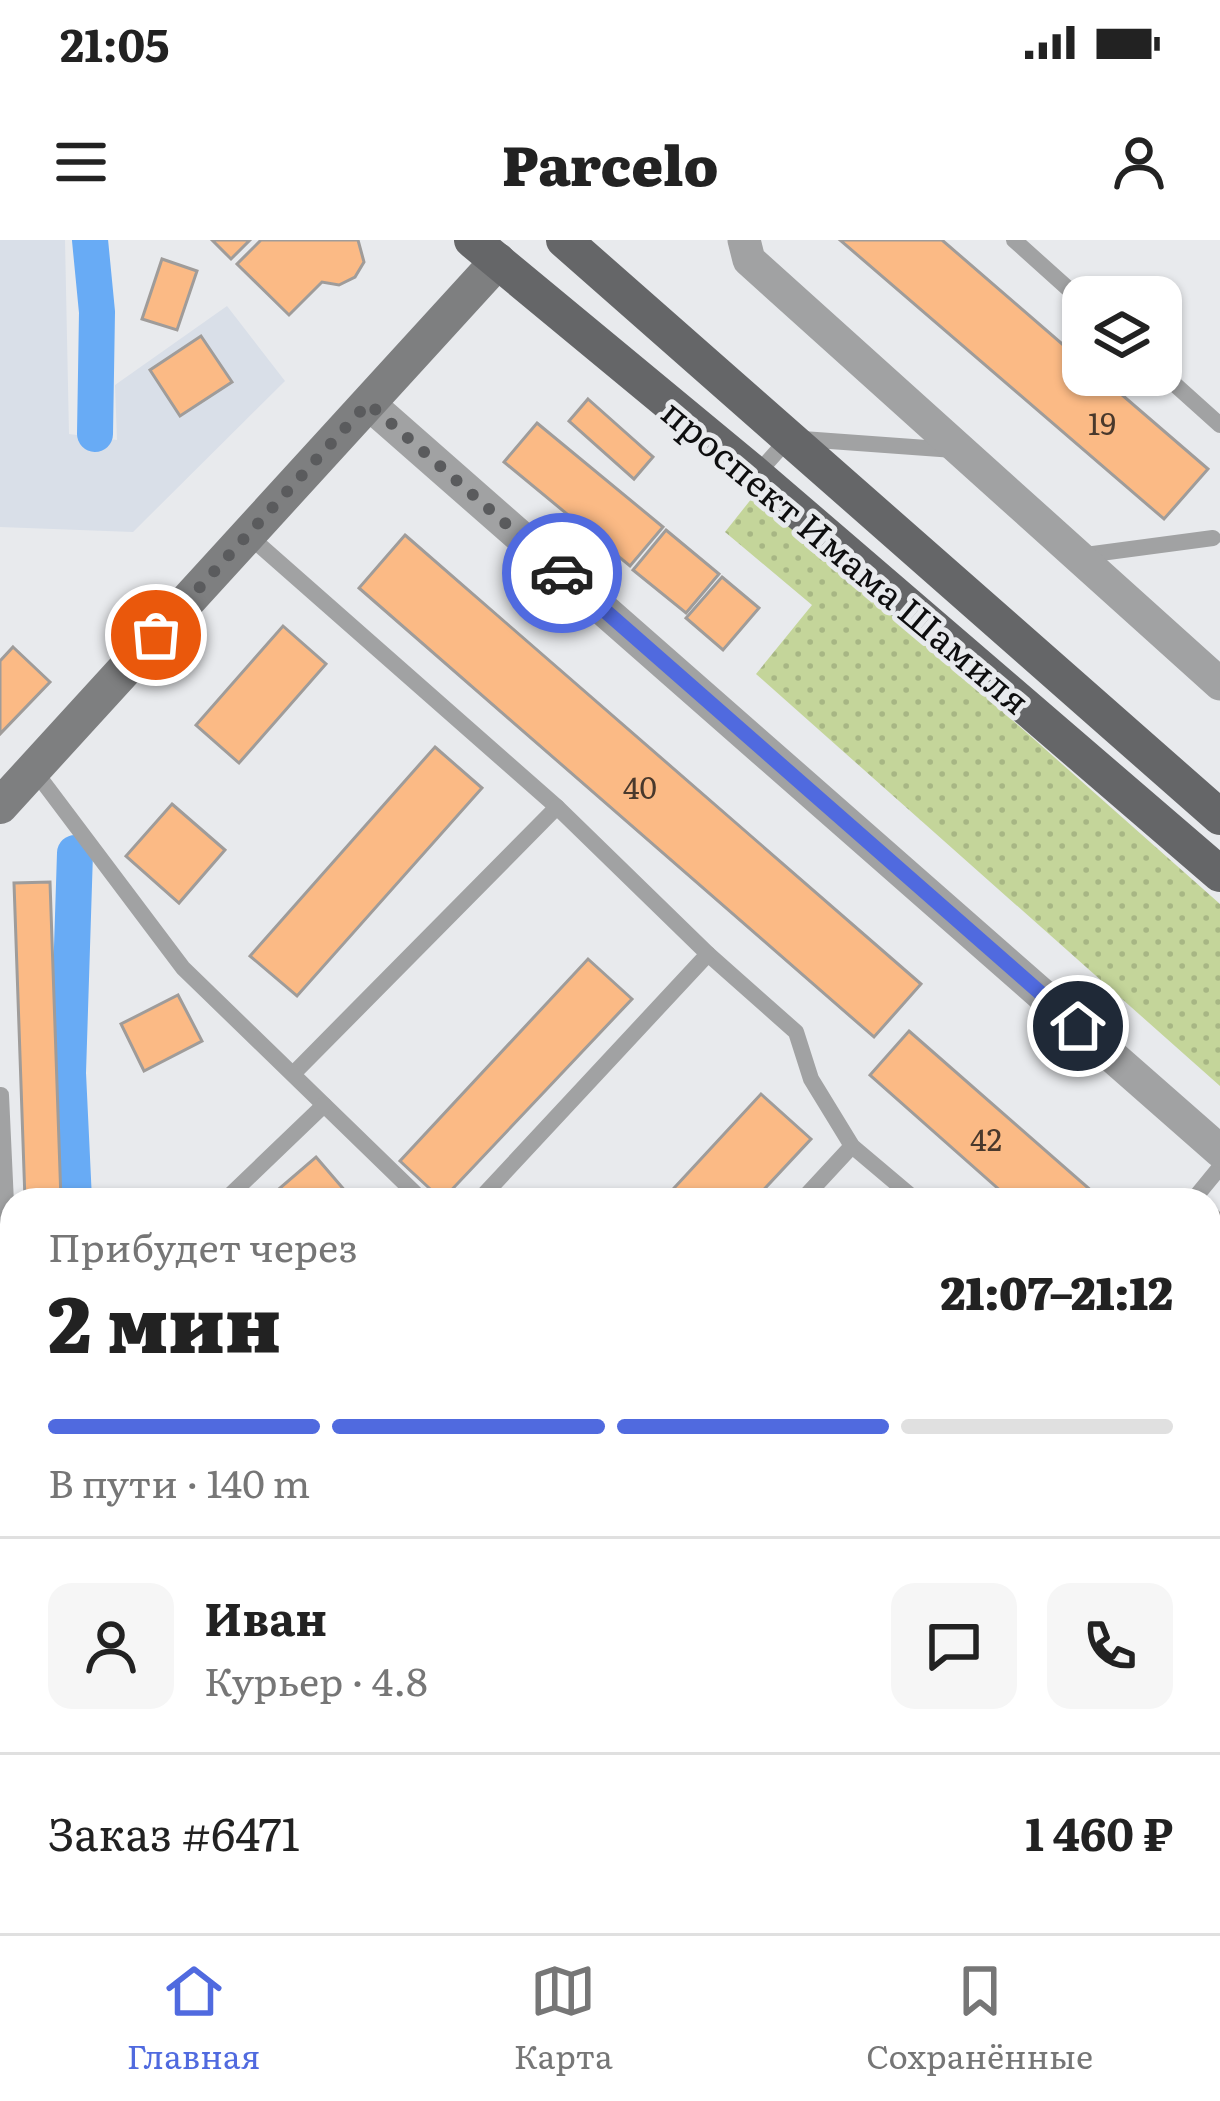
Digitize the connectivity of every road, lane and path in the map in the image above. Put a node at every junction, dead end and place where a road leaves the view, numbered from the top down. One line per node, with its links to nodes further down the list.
1 (564, 240): 9 (main road, проспект Имама Шамиля)
2 (744, 240): 10 (street)
3 (1014, 240): 5 (lane)
4 (497, 245): 7 (street); 11 (main road, проспект Имама Шамиля)
5 (1062, 283)
6 (1182, 391): 8 (lane)
7 (368, 403): 12 (street); 27 (street)
8 (1220, 425)
9 (789, 438): 10 (lane); 11 (lane); 19 (main road, проспект Имама Шамиля)
10 (961, 451): 14 (street)
11 (756, 475): 20 (main road, проспект Имама Шамиля)
12 (248, 534): 16 (street); 18 (lane)
13 (1218, 538): 14 (lane)
14 (1078, 556): 15 (street)
15 (1220, 684)
16 (34, 769): 17 (street); 22 (lane)
17 (0, 806)
18 (557, 807): 21 (lane); 22 (lane)
19 (1220, 817)
20 (1220, 874)
21 (708, 954): 26 (lane); 31 (lane)
22 (293, 1074): 25 (lane)
23 (0, 1076): 24 (lane)
24 (1, 1096): 28 (lane)
25 (325, 1105): 29 (lane); 30 (lane)
26 (852, 1146): 32 (lane); 33 (lane)
27 (1220, 1151)
28 (5, 1188)
29 (238, 1188)
30 (410, 1188)
31 (490, 1188)
32 (813, 1188)
33 (902, 1188)

